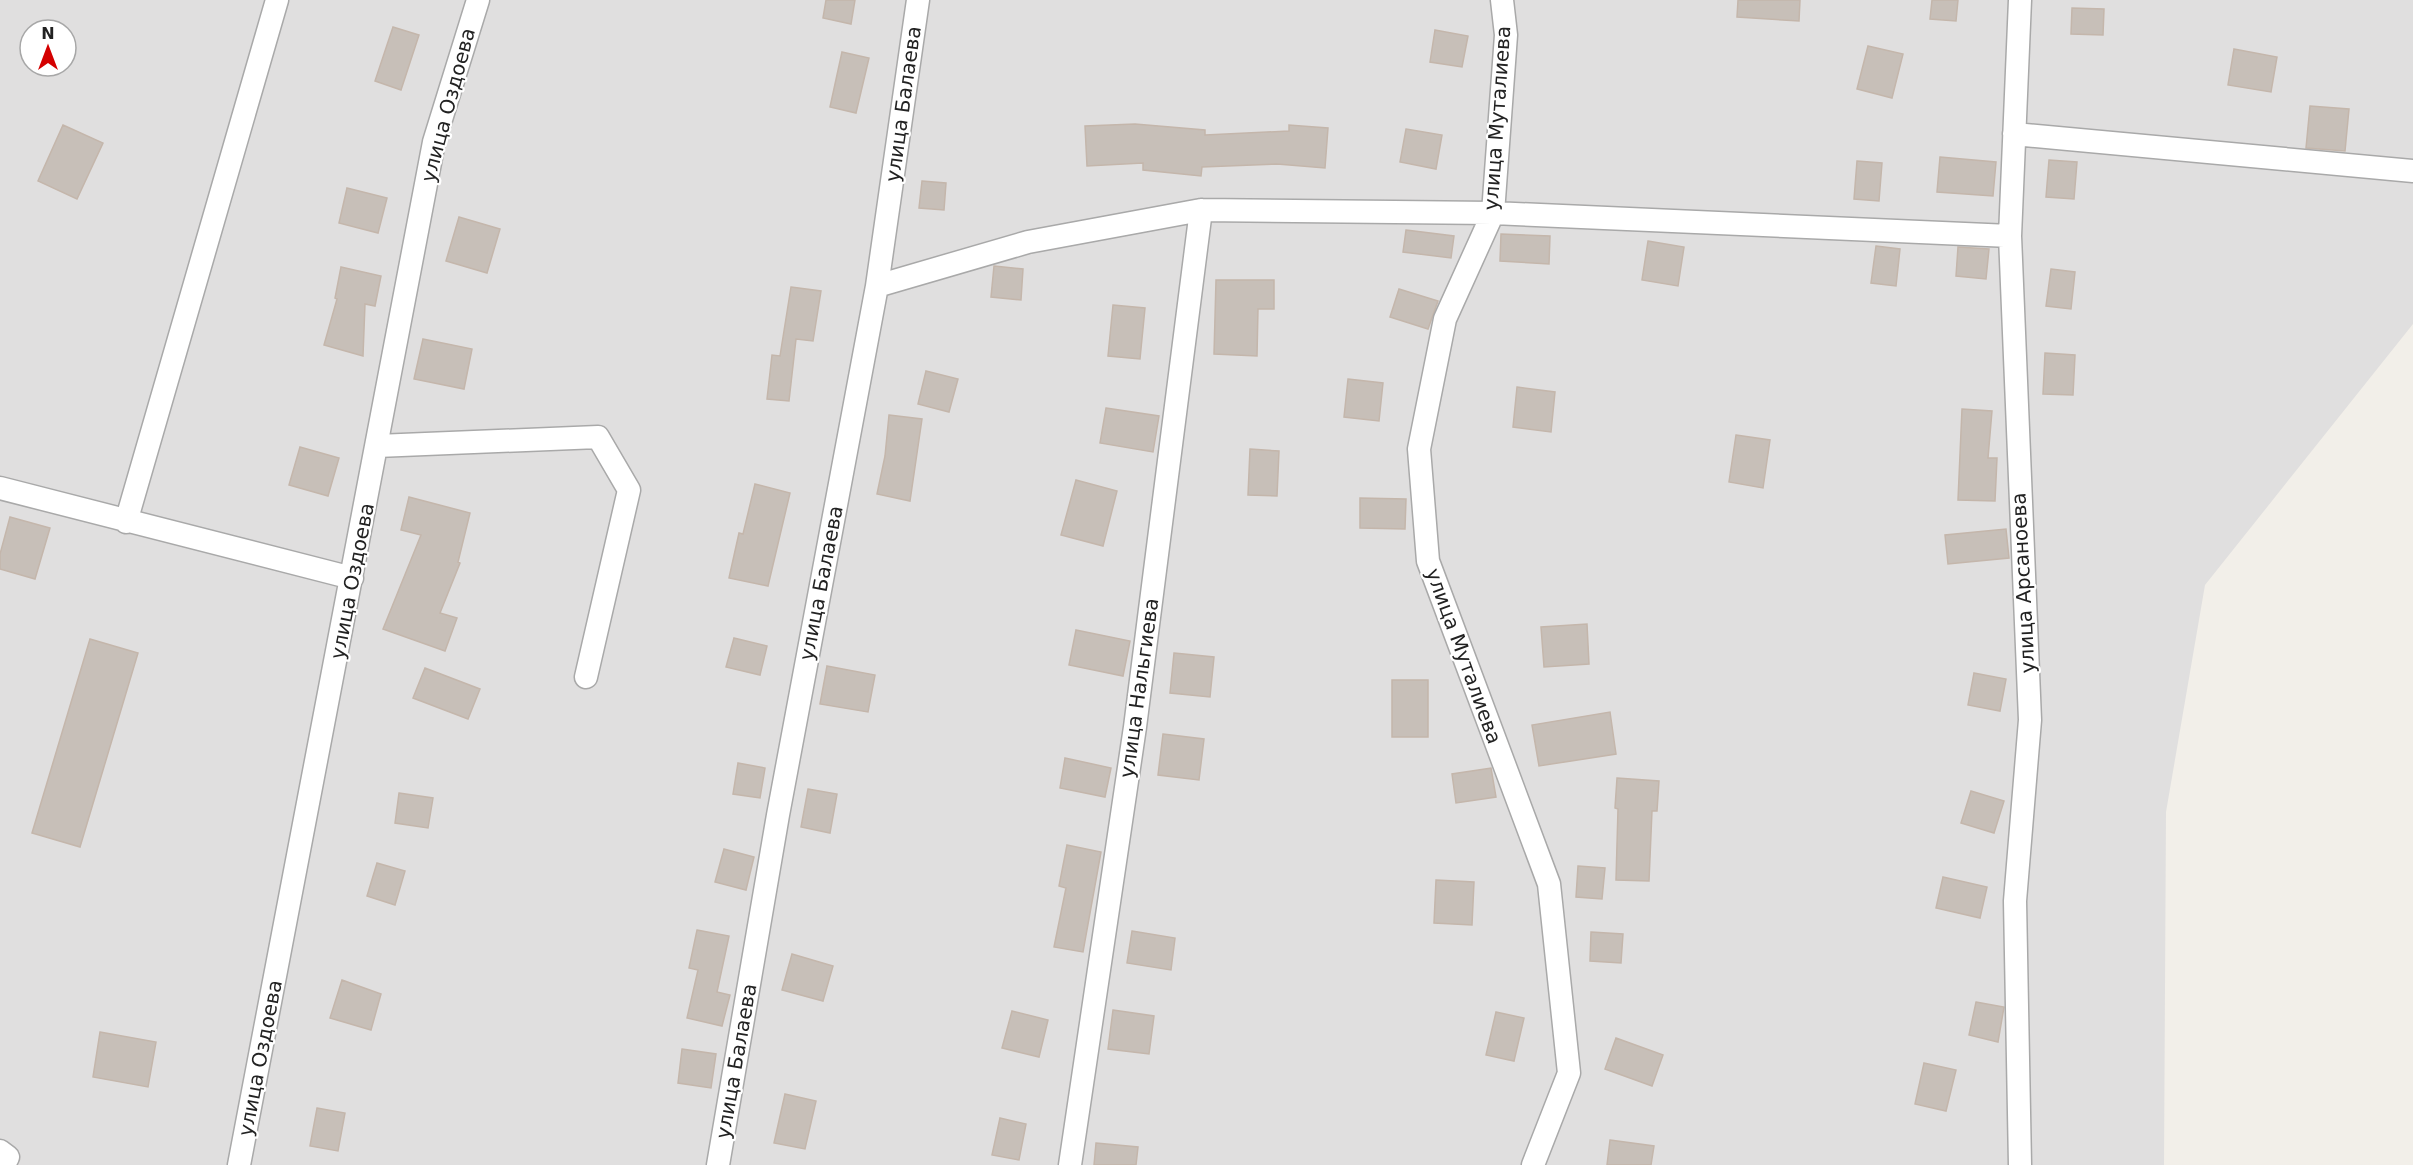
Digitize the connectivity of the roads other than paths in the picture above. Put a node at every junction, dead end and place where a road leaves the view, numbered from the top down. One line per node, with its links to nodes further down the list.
1 (277, 0): 14 (street)
2 (478, 0): 12 (street, улица Оздоева)
3 (918, 0): 11 (street, улица Балаева)
4 (1502, 0): 9 (street, улица Муталиева)
5 (2020, 0): 6 (street, улица Арсаноева)
6 (2014, 134): 7 (street); 10 (street, улица Арсаноева)
7 (2413, 171)
8 (1201, 210): 9 (street); 11 (street); 21 (street, улица Нальгиева)
9 (1493, 213): 10 (street); 22 (street, улица Муталиева)
10 (2010, 236): 23 (street, улица Арсаноева)
11 (877, 286): 20 (street, улица Балаева)
12 (377, 446): 15 (street, улица Оздоева); 16 (street)
13 (0, 488): 14 (street)
14 (126, 522): 15 (street)
15 (352, 578): 19 (street, улица Оздоева)
16 (586, 677)
17 (0, 1151): 18 (street)
18 (4, 1165)
19 (239, 1165)
20 (718, 1165)
21 (1070, 1165)
22 (1533, 1165)
23 (2020, 1165)

